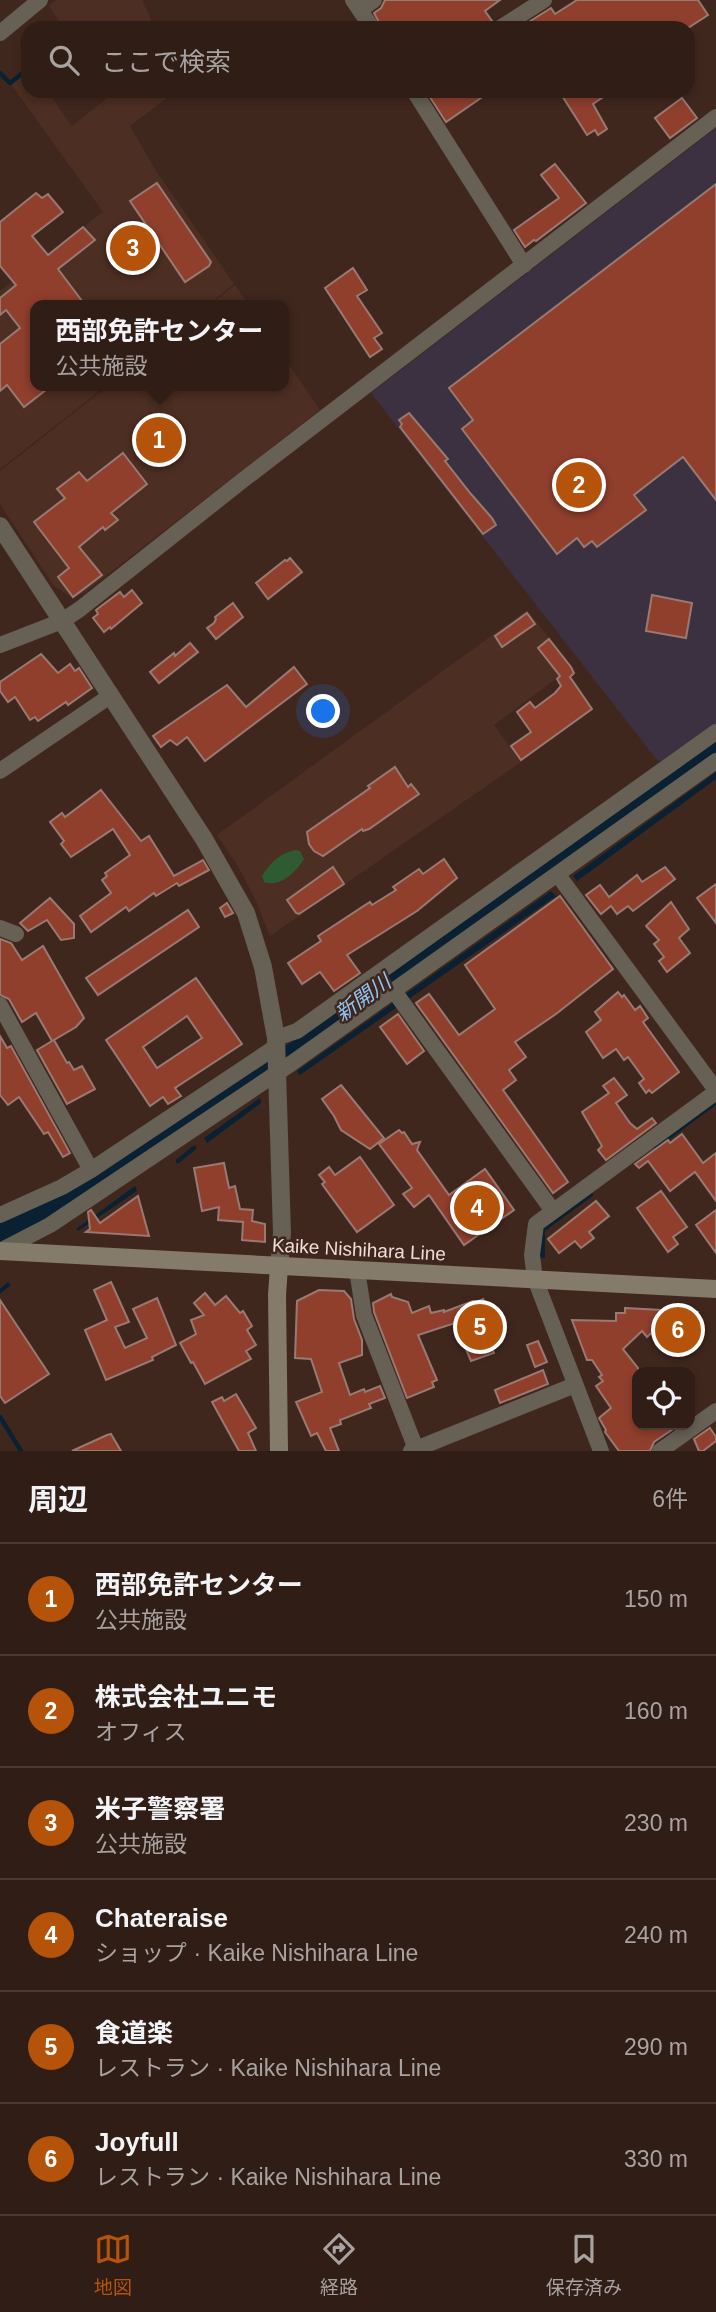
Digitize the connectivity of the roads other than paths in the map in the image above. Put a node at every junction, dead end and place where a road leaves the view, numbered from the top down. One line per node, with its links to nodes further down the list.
1 (40, 0): 7 (street)
2 (374, 0): 4 (street)
3 (544, 0): 6 (street)
4 (356, 5): 5 (street)
5 (367, 21)
6 (511, 21)
7 (0, 33)
8 (418, 98): 10 (street)
9 (716, 117): 10 (street)
10 (524, 265): 12 (street)
11 (0, 526): 12 (street)
12 (62, 621): 13 (street); 14 (street)
13 (0, 645)
14 (110, 696): 17 (street); 23 (street)
15 (716, 732): 23 (street)
16 (716, 761): 18 (street)
17 (0, 771)
18 (558, 875): 21 (street); 25 (street)
19 (0, 929): 20 (street)
20 (16, 934)
21 (394, 991): 24 (street); 27 (street)
22 (0, 1005): 26 (street)
23 (276, 1044): 24 (street); 26 (street)
24 (277, 1072): 29 (street); 30 (street)
25 (716, 1091): 27 (street)
26 (91, 1170): 28 (street)
27 (553, 1211): 32 (street)
28 (0, 1215)
29 (0, 1251): 30 (main road, Kaike Nishihara Line)
30 (279, 1267): 31 (main road, Kaike Nishihara Line); 37 (main road)
31 (357, 1270): 32 (main road, Kaike Nishihara Line); 36 (street)
32 (535, 1279): 33 (main road, Kaike Nishihara Line); 34 (street)
33 (716, 1289)
34 (575, 1385): 36 (street); 38 (street)
35 (716, 1411): 39 (street)
36 (414, 1450)
37 (279, 1451)
38 (601, 1451)
39 (660, 1451)

